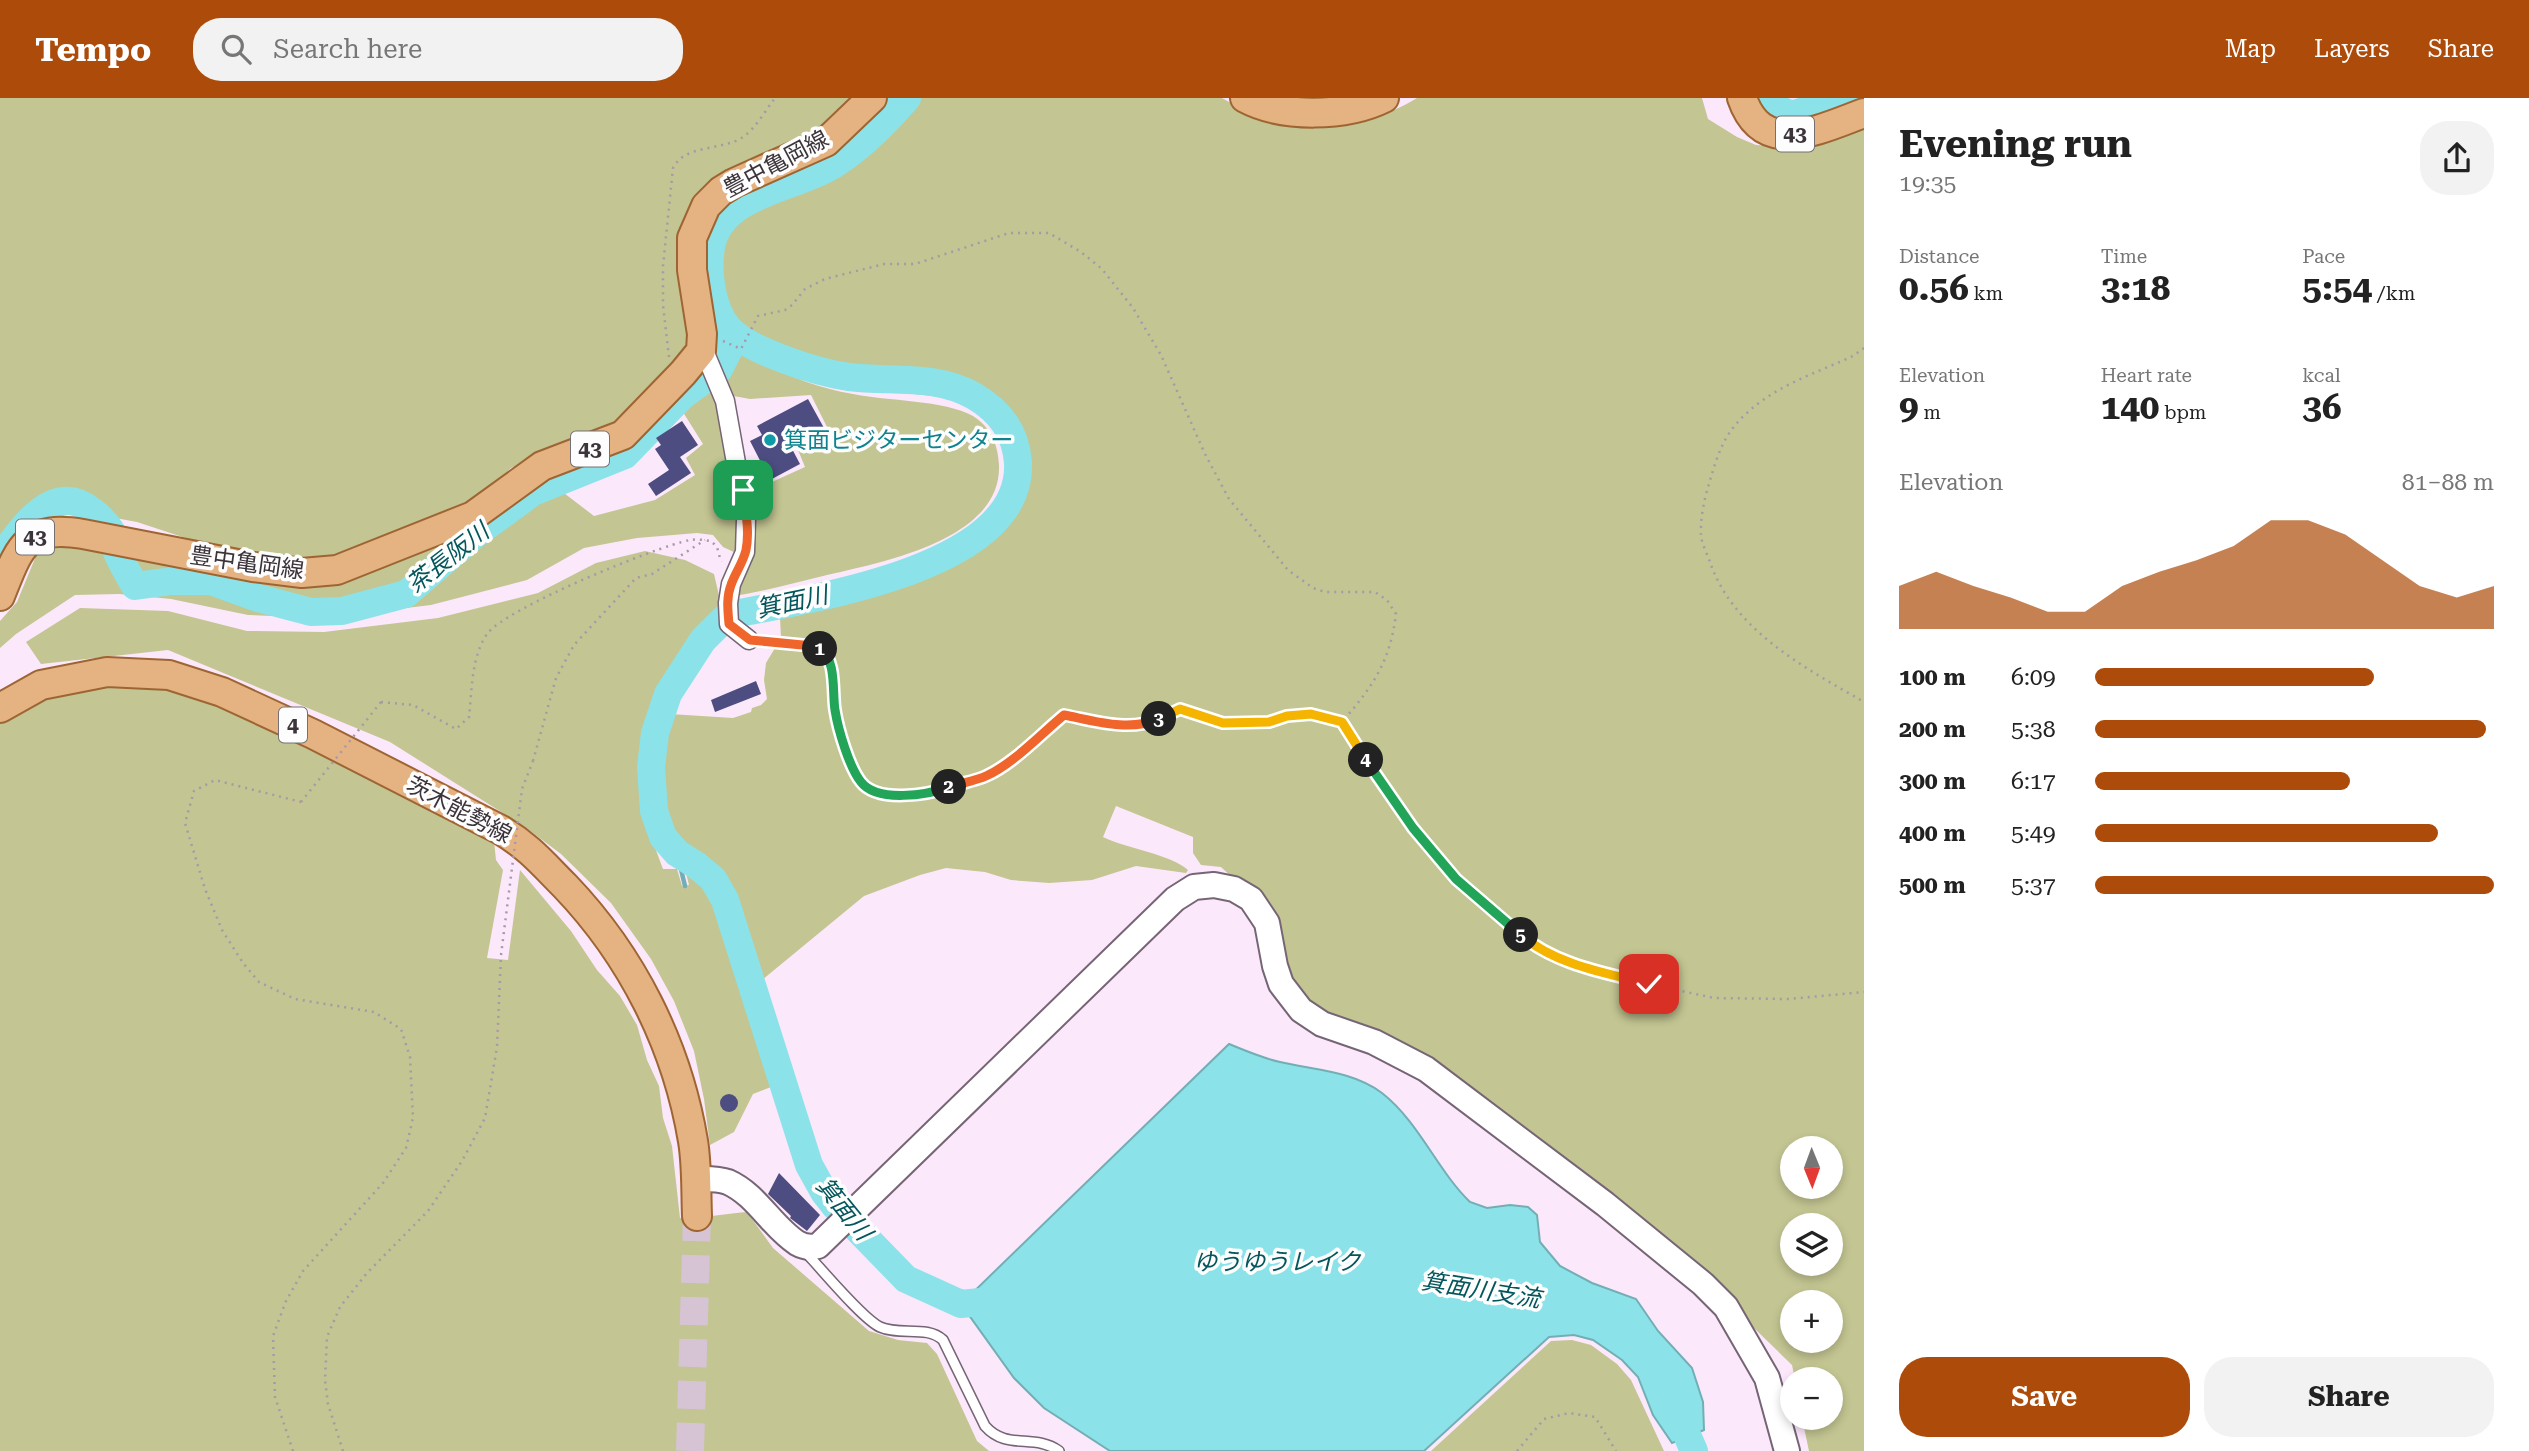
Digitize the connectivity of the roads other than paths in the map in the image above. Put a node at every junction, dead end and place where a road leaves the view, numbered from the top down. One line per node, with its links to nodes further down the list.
1 (872, 98): 6 (main road, 豊中亀岡線)
2 (1245, 98): 3 (main road)
3 (1384, 98)
4 (1742, 98): 5 (main road, 43)
5 (1864, 113)
6 (714, 358): 7 (main road, 豊中亀岡線 / 43); 8 (street)
7 (0, 596)
8 (750, 640)
9 (0, 708): 10 (main road, 茨木能勢線 / 4)
10 (695, 1175): 11 (main road, 茨木能勢線 / 4); 12 (street)
11 (697, 1216)
12 (808, 1247): 13 (lane); 14 (street)
13 (1059, 1451)
14 (1787, 1451)

